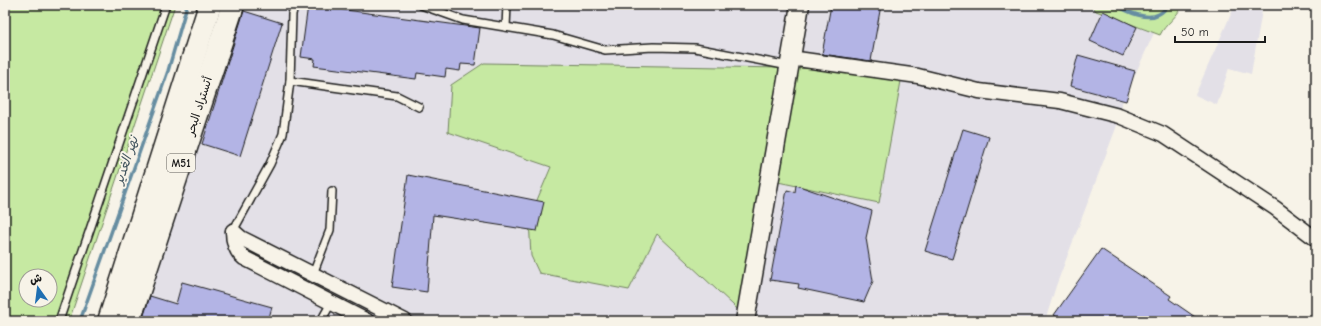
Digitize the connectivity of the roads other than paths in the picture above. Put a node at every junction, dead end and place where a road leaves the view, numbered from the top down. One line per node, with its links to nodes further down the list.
1 (166, 5): 19 (lane)
2 (210, 5): 20 (highway, أتستراد البحر / M51)
3 (233, 5): 21 (highway, أتستراد البحر / M51)
4 (295, 5): 10 (lane)
5 (421, 5): 8 (lane)
6 (507, 5): 8 (lane)
7 (800, 5): 9 (street)
8 (506, 27): 9 (lane)
9 (789, 62): 14 (street); 25 (street)
10 (290, 81): 11 (lane); 13 (lane)
11 (419, 107)
12 (332, 191): 15 (lane)
13 (233, 231): 15 (street); 18 (street)
14 (1316, 239)
15 (313, 274): 16 (street)
16 (329, 282): 17 (street); 18 (street)
17 (351, 294): 18 (street); 24 (street)
18 (331, 302): 22 (lane); 23 (street)
19 (59, 321)
20 (109, 321)
21 (129, 321)
22 (321, 321)
23 (367, 321)
24 (405, 321)
25 (745, 321)

